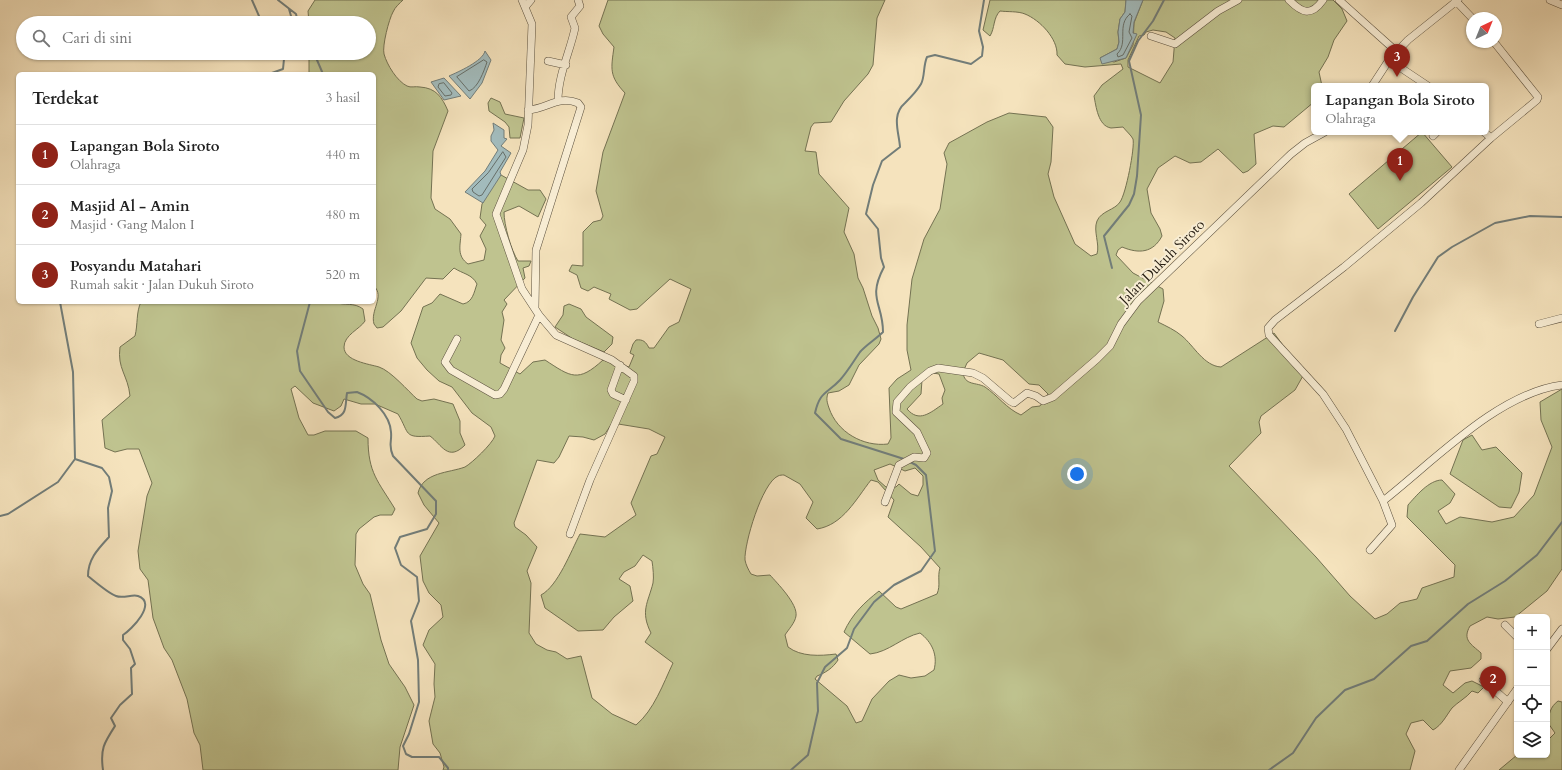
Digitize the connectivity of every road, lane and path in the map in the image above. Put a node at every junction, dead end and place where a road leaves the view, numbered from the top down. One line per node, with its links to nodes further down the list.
1 (531, 0): 9 (street)
2 (578, 0): 17 (street)
3 (1238, 0): 12 (street)
4 (1289, 0): 5 (street)
5 (1323, 0)
6 (1339, 0): 14 (street)
7 (1457, 0): 11 (street); 14 (street)
8 (1550, 0): 10 (street)
9 (524, 3): 21 (street)
10 (1562, 5)
11 (1467, 12)
12 (1151, 36)
13 (1499, 48): 24 (street)
14 (1397, 52): 15 (street)
15 (1389, 60): 18 (street); 19 (street)
16 (548, 61): 17 (street)
17 (566, 65): 20 (street)
18 (1374, 83)
19 (1424, 83)
20 (558, 101): 21 (street); 25 (street)
21 (528, 110): 25 (street)
22 (1320, 135): 34 (street, Jalan Dukuh Siroto)
23 (1487, 135): 24 (street)
24 (1490, 138): 33 (street)
25 (535, 308): 26 (street)
26 (539, 315): 29 (street); 30 (street)
27 (1562, 318): 28 (street)
28 (1539, 324)
29 (457, 339)
30 (620, 365): 32 (street); 32 (street)
31 (1562, 385): 33 (street)
32 (626, 400): 35 (street)
33 (1383, 501): 36 (street)
34 (885, 502)
35 (570, 534)
36 (1370, 550)
37 (1505, 625): 39 (street)
38 (1562, 629): 40 (street)
39 (1514, 634)
40 (1550, 645)
41 (1483, 680): 43 (street)
42 (1514, 693): 43 (street)
43 (1508, 702): 44 (street)
44 (1458, 770)

